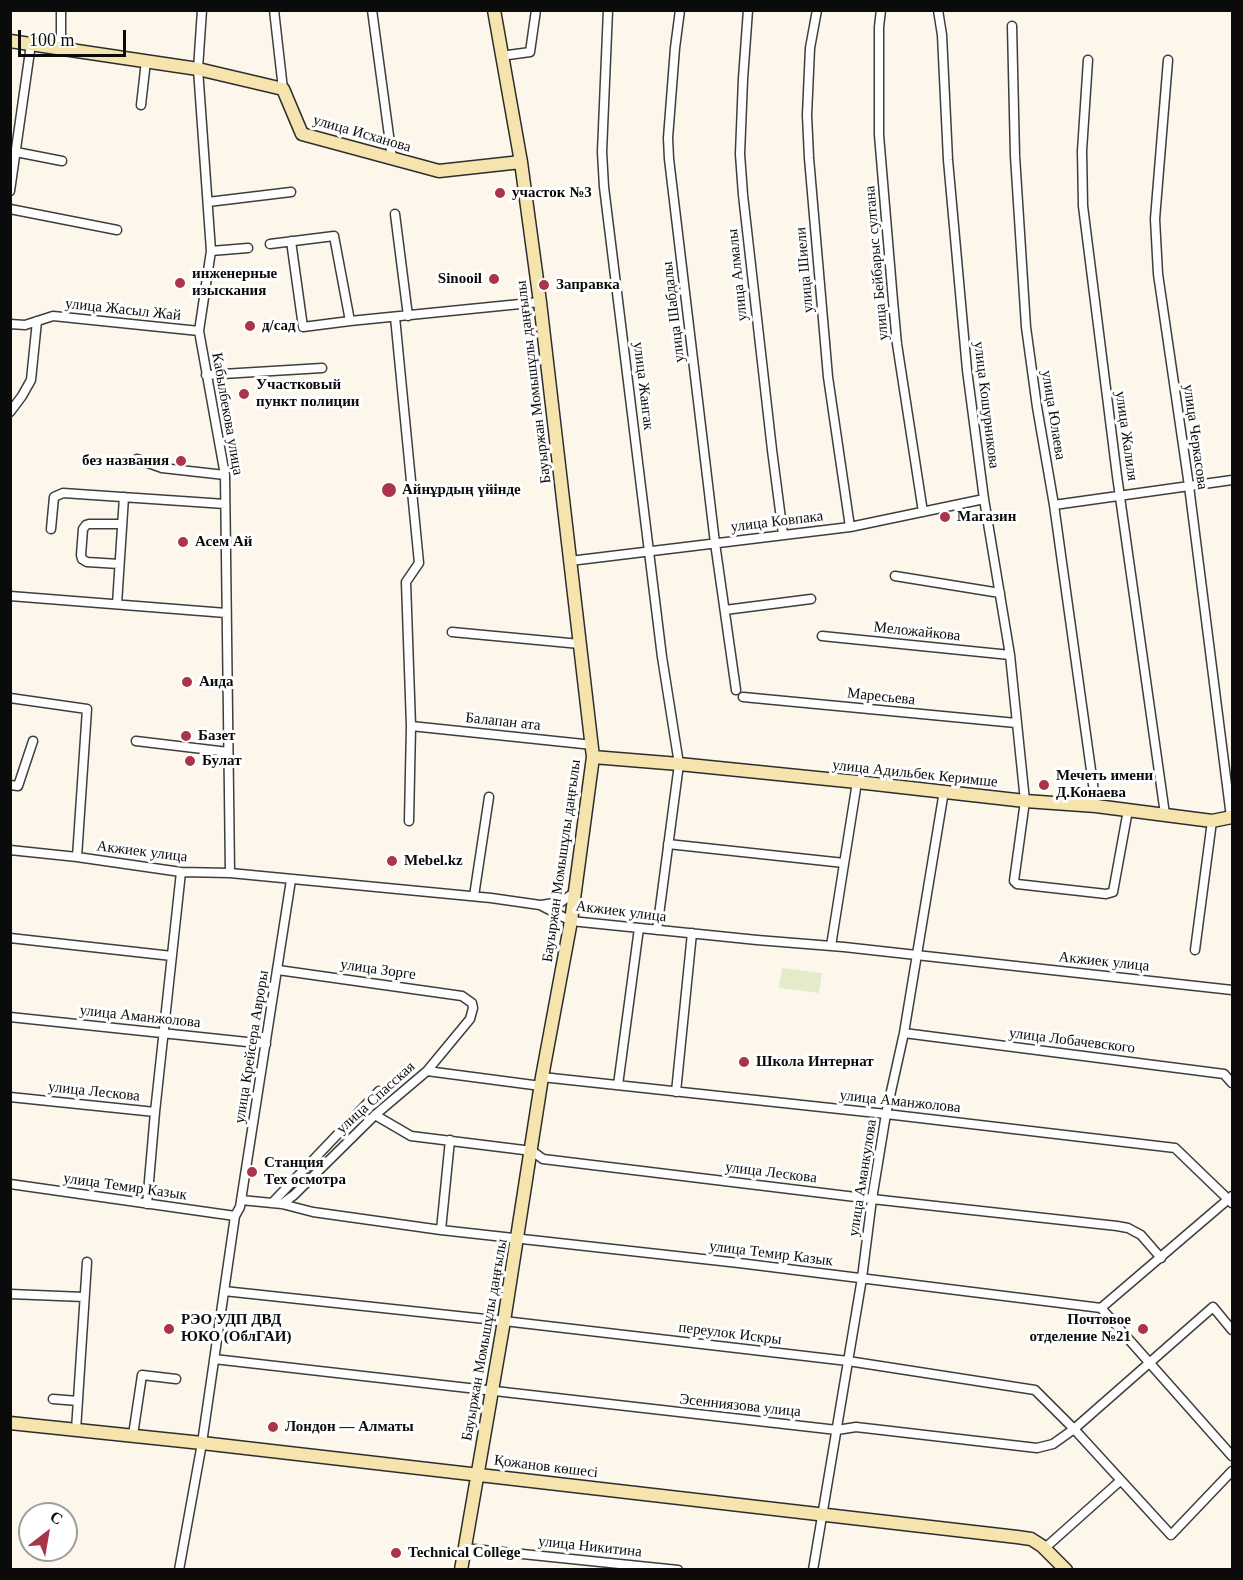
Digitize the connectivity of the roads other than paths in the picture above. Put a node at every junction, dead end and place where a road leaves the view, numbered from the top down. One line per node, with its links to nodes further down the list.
1 (61, 10): 16 (street)
2 (202, 10): 21 (street, Кабылбекова улица)
3 (274, 10): 22 (street)
4 (372, 10): 25 (street)
5 (494, 10): 17 (main road, Бауыржан Момышұлы даңғылы)
6 (536, 10): 17 (street)
7 (608, 10): 63 (street, улица Жангак)
8 (680, 10): 62 (street, улица Шабдалы)
9 (748, 10): 61 (street, улица Алмалы)
10 (817, 10): 59 (street, улица Шиели)
11 (881, 10): 57 (street, улица Бейбарыс султана)
12 (938, 10): 54 (street, улица Кошурникова)
13 (1012, 26): 56 (street, улица Юлаева)
14 (10, 41): 15 (main road)
15 (31, 44): 16 (main road); 24 (street)
16 (61, 48): 20 (main road)
17 (501, 56): 27 (main road, Бауыржан Момышұлы даңғылы)
18 (1088, 60): 52 (street, улица Жалиля)
19 (1168, 60): 51 (street, улица Черкасова)
20 (146, 61): 21 (main road); 23 (street)
21 (198, 69): 22 (main road); 30 (street, Кабылбекова улица)
22 (284, 89): 25 (main road, улица Исханова)
23 (141, 105)
24 (16, 152): 26 (street); 28 (street)
25 (392, 159): 27 (main road, улица Исханова)
26 (62, 161)
27 (521, 162): 38 (main road, Бауыржан Момышұлы даңғылы)
28 (10, 191)
29 (291, 192): 30 (street)
30 (208, 202): 37 (street, Кабылбекова улица)
31 (10, 209): 33 (street)
32 (395, 214): 39 (street)
33 (117, 230)
34 (291, 241): 35 (street); 42 (street); 42 (street)
35 (270, 244)
36 (248, 248): 37 (street)
37 (211, 251): 44 (street, Кабылбекова улица)
38 (540, 302): 39 (street); 64 (main road, Бауыржан Момышұлы даңғылы)
39 (408, 316): 40 (street)
40 (395, 317): 42 (street); 80 (street)
41 (37, 321): 43 (street, улица Жасыл Жай); 44 (street, улица Жасыл Жай); 47 (street)
42 (350, 321)
43 (10, 324)
44 (199, 331): 46 (street, Кабылбекова улица)
45 (322, 368): 46 (street)
46 (206, 375): 49 (street, Кабылбекова улица)
47 (10, 412)
48 (137, 459): 49 (street)
49 (225, 475): 55 (street, Кабылбекова улица)
50 (1233, 480): 51 (street)
51 (1189, 486): 52 (street); 94 (street, улица Черкасова)
52 (1120, 495): 56 (street); 93 (street, улица Жалиля)
53 (123, 497): 55 (street); 58 (street); 60 (street)
54 (984, 499): 57 (street, улица Ковпака); 67 (street, улица Кошурникова)
55 (225, 504): 72 (street, Кабылбекова улица)
56 (1054, 504): 91 (street, улица Юлаева)
57 (923, 512): 59 (street, улица Ковпака)
58 (122, 524): 65 (street); 65 (street)
59 (850, 527): 61 (street, улица Ковпака)
60 (51, 530)
61 (783, 534): 62 (street, улица Ковпака)
62 (715, 543): 63 (street, улица Ковпака); 71 (street, улица Шабдалы)
63 (650, 551): 64 (street, улица Ковпака); 85 (street, улица Жангак)
64 (570, 561): 75 (main road, Бауыржан Момышұлы даңғылы)
65 (119, 564): 70 (street)
66 (895, 576): 67 (street)
67 (1000, 593): 76 (street, улица Кошурникова)
68 (10, 596): 70 (street)
69 (811, 599): 71 (street)
70 (117, 604): 72 (street)
71 (725, 610): 77 (street, улица Шабдалы)
72 (226, 613): 84 (street, Кабылбекова улица)
73 (452, 632): 75 (street)
74 (822, 636): 76 (street, Меложайкова)
75 (580, 644): 83 (main road, Бауыржан Момышұлы даңғылы)
76 (1010, 655): 79 (street, улица Кошурникова)
77 (739, 693): 79 (street, Маресьева)
78 (10, 698): 99 (street)
79 (1016, 723): 90 (street, улица Кошурникова)
80 (411, 726): 83 (street, Балапан ата); 95 (street)
81 (33, 741): 87 (street)
82 (136, 741): 84 (street)
83 (593, 751): 85 (main road, улица Адильбек Керимше); 104 (main road, Бауыржан Момышұлы даңғылы)
84 (228, 752): 102 (street, Кабылбекова улица)
85 (679, 764): 86 (main road, улица Адильбек Керимше); 97 (street, улица Жангак)
86 (857, 782): 88 (main road, улица Адильбек Керимше); 100 (street)
87 (10, 785)
88 (944, 791): 90 (main road, улица Адильбек Керимше); 115 (street, улица Аманкулова)
89 (489, 797): 105 (street)
90 (1025, 801): 91 (main road, улица Адильбек Керимше); 92 (street, улица Кошурникова)
91 (1096, 806): 92 (main road, улица Адильбек Керимше)
92 (1128, 810): 93 (main road, улица Адильбек Керимше)
93 (1165, 814): 96 (main road, улица Адильбек Керимше)
94 (1232, 817): 96 (main road, улица Адильбек Керимше)
95 (409, 821)
96 (1212, 821): 113 (street)
97 (668, 844): 100 (street); 109 (street, улица Жангак)
98 (10, 850): 99 (street, Акжиек улица)
99 (77, 857): 101 (street, Акжиек улица)
100 (844, 862): 112 (street)
101 (181, 872): 102 (street, Акжиек улица); 114 (street)
102 (230, 873): 103 (street, Акжиек улица)
103 (291, 880): 105 (street, Акжиек улица); 116 (street, улица Крейсера Авроры)
104 (576, 892): 106 (street); 107 (main road, Бауыржан Момышұлы даңғылы)
105 (474, 896): 106 (street, Акжиек улица)
106 (540, 905): 107 (street, Акжиек улица)
107 (571, 921): 108 (street, Акжиек улица); 124 (main road, Бауыржан Момышұлы даңғылы)
108 (639, 928): 109 (street, Акжиек улица); 126 (street)
109 (657, 930): 110 (street, Акжиек улица)
110 (692, 933): 112 (street, Акжиек улица); 128 (street)
111 (10, 938): 114 (street)
112 (831, 946): 115 (street, Акжиек улица)
113 (1195, 950)
114 (172, 956): 121 (street)
115 (917, 956): 117 (street, Акжиек улица); 120 (street, улица Аманкулова)
116 (278, 970): 118 (street, улица Зорге); 122 (street, улица Крейсера Авроры)
117 (1233, 990)
118 (472, 1003): 123 (street, улица Спасская)
119 (10, 1017): 121 (street, улица Аманжолова)
120 (904, 1033): 125 (street, улица Лобачевского); 131 (street, улица Аманкулова)
121 (164, 1034): 122 (street, улица Аманжолова); 130 (street)
122 (266, 1044): 138 (street, улица Крейсера Авроры)
123 (427, 1071): 124 (street, улица Аманжолова); 132 (street, улица Спасская)
124 (542, 1082): 126 (street, улица Аманжолова); 134 (main road, Бауыржан Момышұлы даңғылы)
125 (1233, 1083)
126 (618, 1084): 128 (street, улица Аманжолова)
127 (379, 1091): 140 (street)
128 (676, 1092): 131 (street, улица Аманжолова)
129 (10, 1097): 130 (street, улица Лескова)
130 (155, 1112): 139 (street, улица Лескова)
131 (886, 1114): 136 (street, улица Аманкулова); 137 (street, улица Аманжолова)
132 (375, 1115): 133 (street, улица Лескова); 140 (street, улица Спасская)
133 (450, 1140): 134 (street, улица Лескова); 142 (street)
134 (532, 1151): 136 (street, улица Лескова); 143 (main road, Бауыржан Момышұлы даңғылы)
135 (10, 1184): 139 (street, улица Темир Казык)
136 (872, 1199): 144 (street, улица Лескова); 146 (street, улица Аманкулова)
137 (1231, 1199): 144 (street)
138 (241, 1200): 140 (street, улица Темир Казык); 141 (street, улица Крейсера Авроры)
139 (147, 1204): 141 (street, улица Темир Казык)
140 (277, 1204): 142 (street, улица Темир Казык)
141 (235, 1216): 147 (street, улица Крейсера Авроры)
142 (441, 1230): 143 (street, улица Темир Казык)
143 (518, 1238): 146 (street, улица Темир Казык); 151 (main road, Бауыржан Момышұлы даңғылы)
144 (1161, 1258): 150 (street)
145 (87, 1262): 149 (street)
146 (862, 1278): 150 (street, улица Темир Казык); 154 (street, улица Аманкулова)
147 (224, 1291): 151 (street, переулок Искры); 153 (street, улица Крейсера Авроры)
148 (10, 1294): 149 (street)
149 (84, 1298): 159 (street)
150 (1101, 1308): 155 (street)
151 (504, 1321): 154 (street, переулок Искры); 157 (main road, Бауыржан Момышұлы даңғылы)
152 (1233, 1330): 155 (street, Эсенниязова улица)
153 (214, 1359): 157 (street, Эсенниязова улица); 165 (street, улица Крейсера Авроры)
154 (848, 1361): 161 (street, переулок Искры); 163 (street, улица Аманкулова)
155 (1150, 1363): 161 (street, Эсенниязова улица); 166 (street)
156 (176, 1379): 164 (street)
157 (492, 1392): 163 (street, Эсенниязова улица); 168 (main road, Бауыржан Момышұлы даңғылы)
158 (53, 1399): 159 (street)
159 (78, 1401): 162 (street)
160 (10, 1423): 162 (main road, Қожанов көшесі)
161 (1074, 1429): 163 (street, Эсенниязова улица); 169 (street, переулок Искры)
162 (76, 1430): 164 (main road, Қожанов көшесі)
163 (837, 1430): 170 (street, улица Аманкулова)
164 (133, 1436): 165 (main road, Қожанов көшесі)
165 (202, 1443): 168 (main road, Қожанов көшесі); 173 (street)
166 (1233, 1456)
167 (1233, 1471): 169 (street, переулок Искры)
168 (478, 1474): 170 (main road, Қожанов көшесі); 171 (main road, Бауыржан Момышұлы даңғылы)
169 (1120, 1481): 172 (street)
170 (822, 1513): 172 (main road, Қожанов көшесі); 176 (street, улица Аманкулова)
171 (464, 1548): 174 (main road, Бауыржан Момышұлы даңғылы); 175 (street, улица Никитина)
172 (1045, 1548): 177 (main road, Қожанов көшесі)
173 (179, 1569)
174 (460, 1569)
175 (678, 1569)
176 (813, 1569)
177 (1066, 1569)

